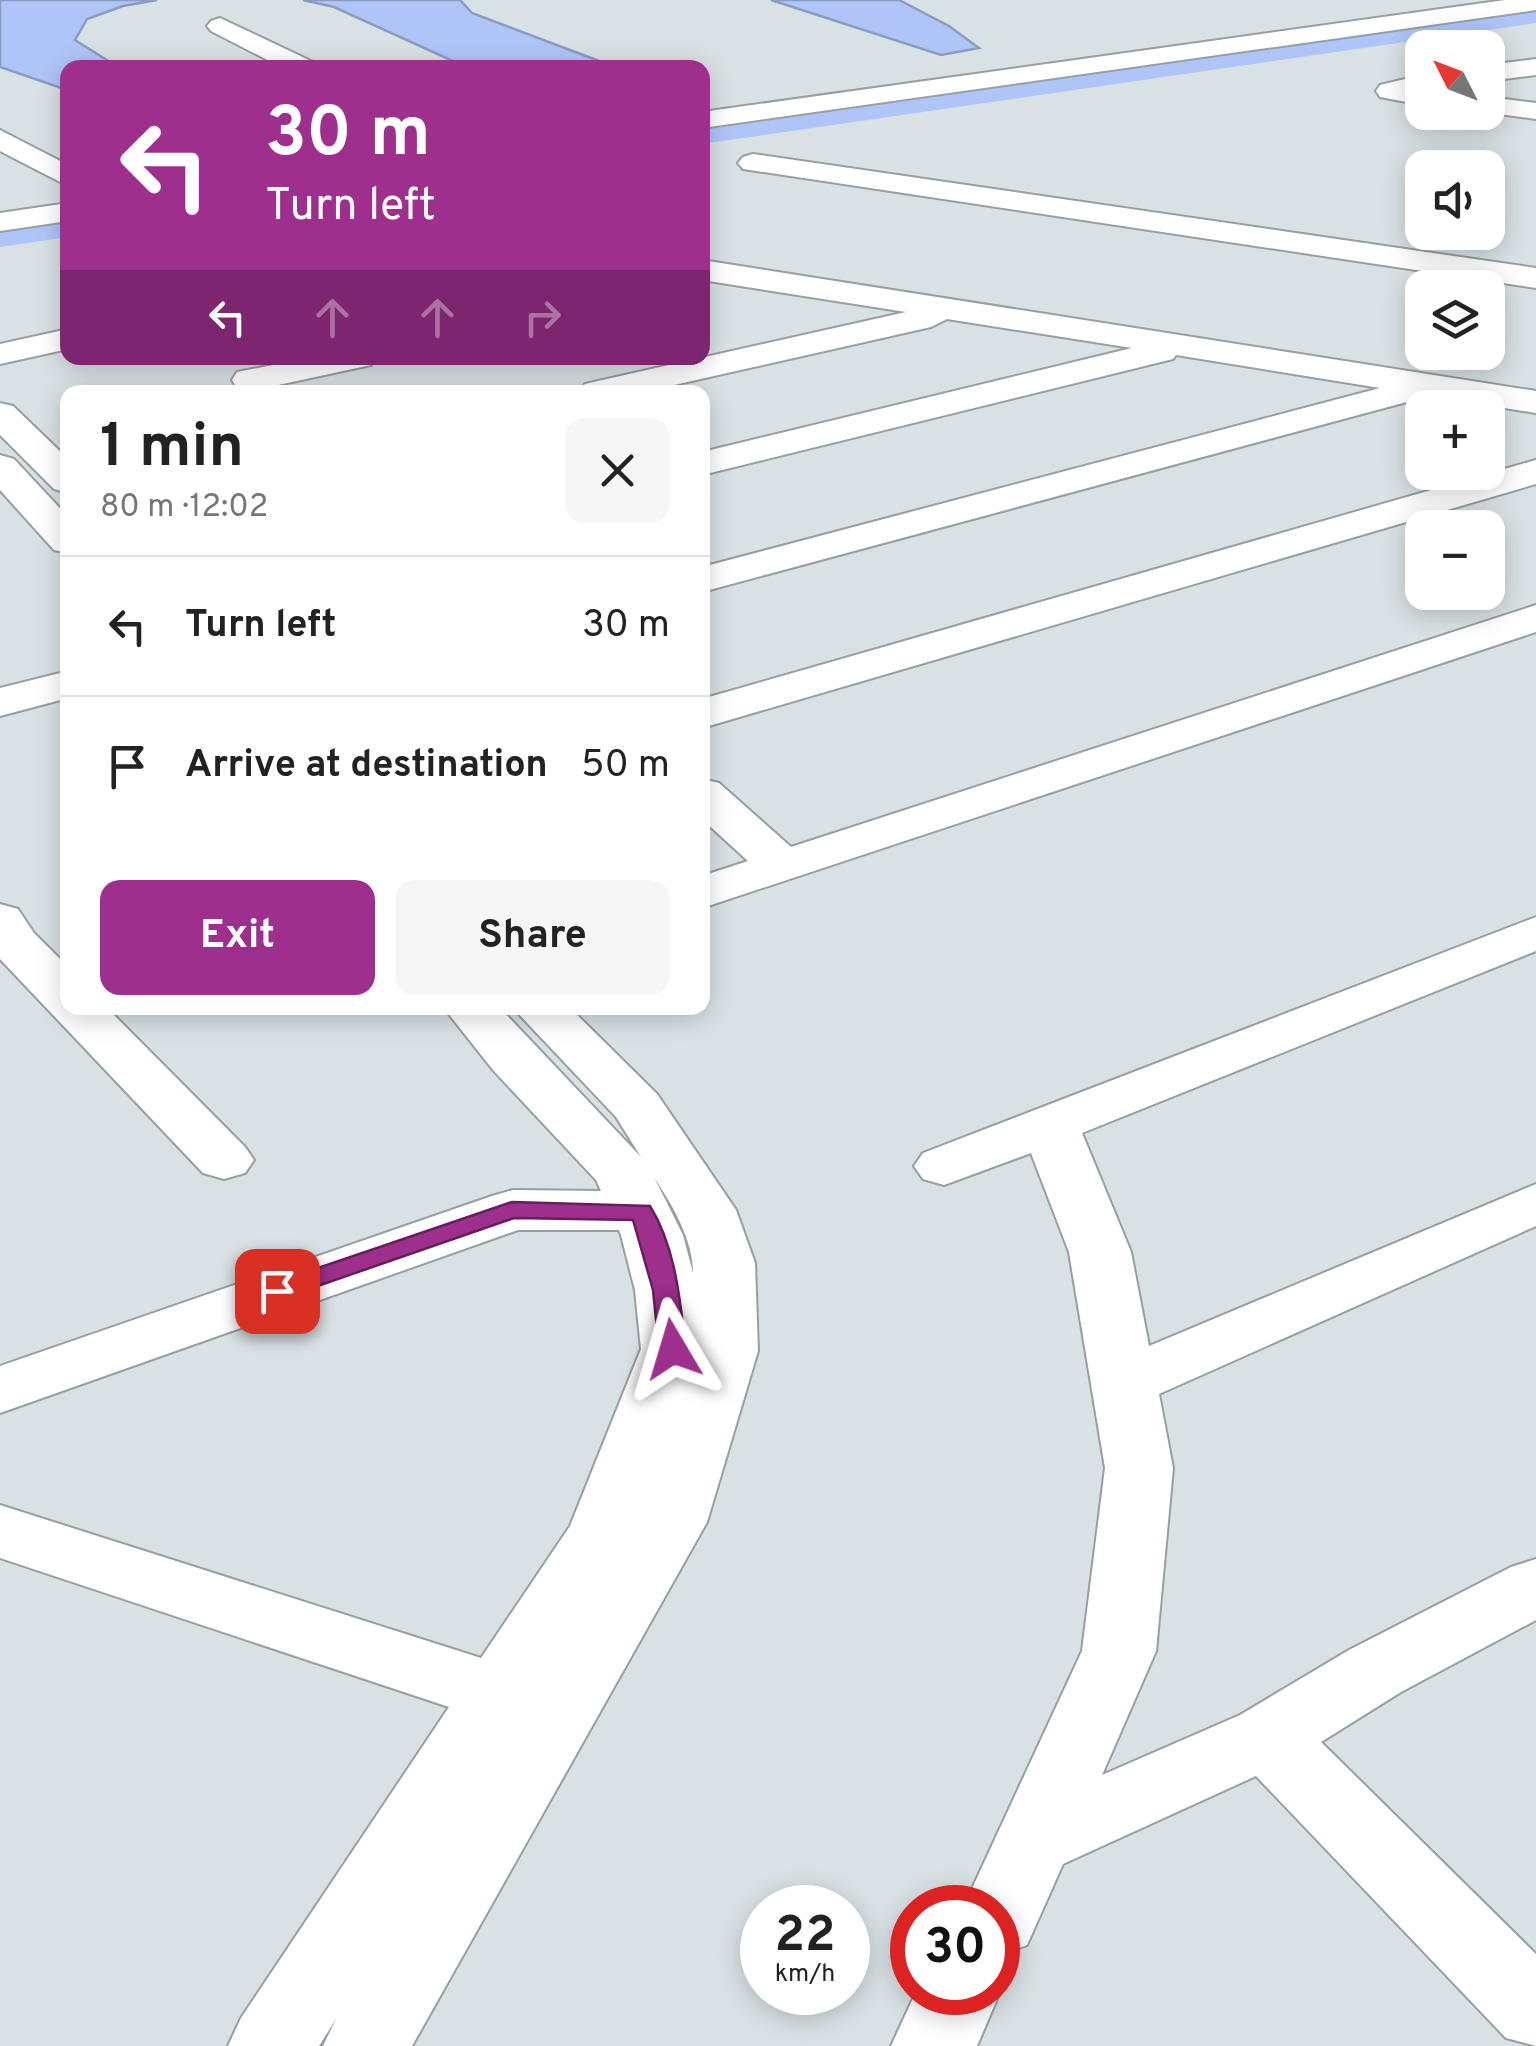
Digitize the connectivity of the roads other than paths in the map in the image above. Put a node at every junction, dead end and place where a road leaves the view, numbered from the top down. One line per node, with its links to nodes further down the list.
1 (1536, 3): 8 (street)
2 (220, 26): 3 (street)
3 (288, 60)
4 (1536, 68): 5 (street)
5 (1505, 71)
6 (821, 73): 8 (street)
7 (1405, 87): 9 (street)
8 (888, 93): 12 (street)
9 (1405, 93)
10 (1505, 108): 11 (street)
11 (1536, 111)
12 (710, 119)
13 (0, 139): 15 (street)
14 (753, 164): 20 (street)
15 (60, 173)
16 (60, 213): 17 (street)
17 (0, 222)
18 (710, 271): 19 (street)
19 (746, 277): 21 (street); 22 (street)
20 (1536, 278)
21 (710, 284)
22 (958, 311): 24 (street); 28 (street)
23 (60, 342): 25 (street)
24 (1186, 346): 29 (street); 32 (street)
25 (0, 354)
26 (317, 365): 27 (street)
27 (246, 377)
28 (629, 385)
29 (1433, 386): 30 (street); 37 (street)
30 (1536, 402)
31 (0, 414): 35 (street)
32 (710, 462)
33 (0, 467): 36 (street)
34 (1536, 472): 41 (street)
35 (60, 473)
36 (60, 532)
37 (710, 578)
38 (1536, 618): 43 (street)
39 (60, 686): 40 (street)
40 (0, 702)
41 (710, 712)
42 (710, 801): 43 (street)
43 (784, 867): 44 (street)
44 (710, 890)
45 (1536, 933): 51 (street)
46 (4, 936): 47 (street)
47 (60, 990)
48 (84, 1015): 52 (street)
49 (477, 1015): 55 (street)
50 (547, 1015): 66 (street)
51 (1049, 1124): 53 (street); 56 (street)
52 (224, 1160)
53 (944, 1166)
54 (1536, 1202): 56 (street)
55 (642, 1212): 57 (street); 60 (street)
56 (1126, 1382): 62 (street)
57 (0, 1390)
58 (0, 1532): 60 (street)
59 (1536, 1586): 61 (street)
60 (499, 1694): 65 (street)
61 (1267, 1737): 62 (street); 64 (street)
62 (1031, 1842): 63 (street)
63 (1013, 1885)
64 (1536, 2011)
65 (280, 2033): 66 (street)
66 (367, 2045)

